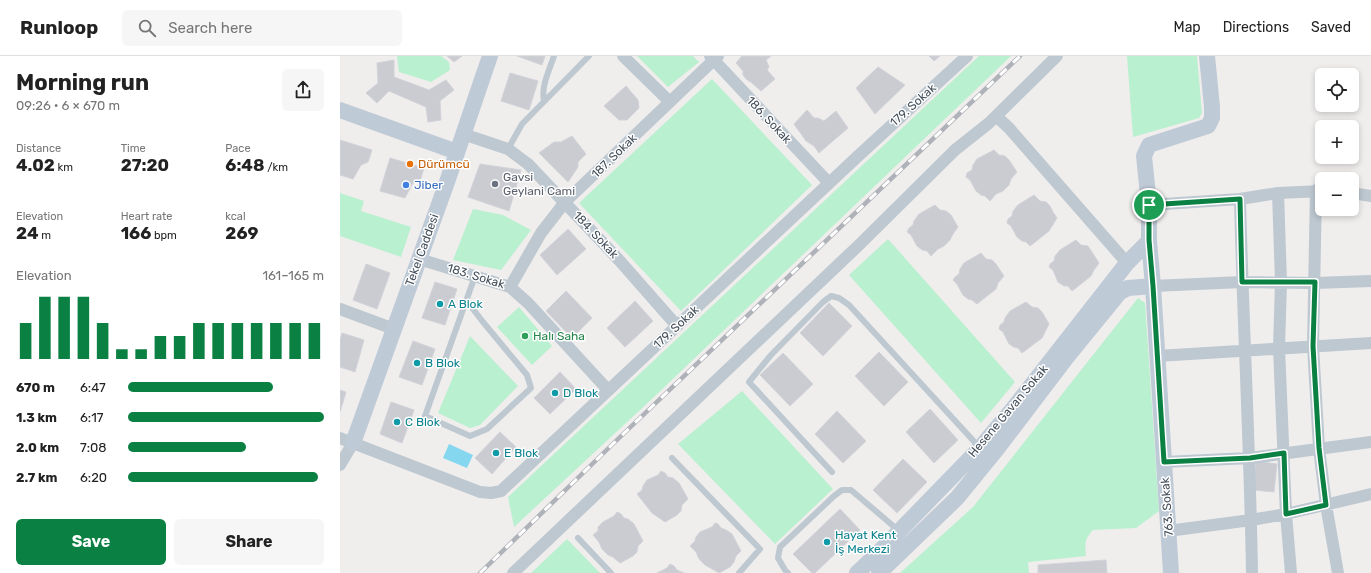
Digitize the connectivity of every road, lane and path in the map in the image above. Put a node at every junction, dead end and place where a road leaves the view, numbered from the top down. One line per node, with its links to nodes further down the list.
1 (490, 56): 13 (street, Tekel Caddesi)
2 (554, 56): 9 (lane)
3 (589, 56): 9 (lane)
4 (623, 56): 10 (street)
5 (967, 56): 16 (street, 179. Sokak)
6 (1057, 56): 12 (street)
7 (1207, 56): 23 (street, 763. Sokak)
8 (714, 57): 10 (street, 187. Sokak); 16 (street, 186. Sokak)
9 (544, 101): 14 (lane)
10 (670, 102): 22 (street, 187. Sokak)
11 (340, 110): 15 (street)
12 (996, 116): 27 (street); 62 (street)
13 (463, 134): 14 (street, 184. Sokak); 15 (street, Tekel Caddesi)
14 (508, 149): 22 (street, 184. Sokak)
15 (457, 152): 26 (street, Tekel Caddesi)
16 (829, 183): 37 (street, 179. Sokak)
17 (1315, 190): 18 (street)
18 (1278, 193): 21 (street); 31 (street)
19 (1359, 194): 20 (street)
20 (1371, 196)
21 (1240, 199): 23 (street); 30 (street)
22 (565, 202): 33 (street, 187. Sokak); 37 (street, 184. Sokak)
23 (1149, 205): 25 (street, 763. Sokak)
24 (1318, 216): 32 (street)
25 (1149, 240): 27 (street, Hesene Gavan Sokak); 34 (street, 763. Sokak)
26 (419, 259): 28 (street, 183. Sokak); 38 (street, Tekel Caddesi)
27 (1127, 263): 47 (street, Hesene Gavan Sokak)
28 (475, 276): 33 (street, 183. Sokak); 35 (lane)
29 (1371, 281): 32 (street)
30 (1242, 282): 31 (street); 34 (street); 42 (street)
31 (1281, 282): 32 (street); 41 (street)
32 (1315, 282): 40 (street)
33 (510, 286): 44 (street, 183. Sokak)
34 (1153, 286): 43 (street, 763. Sokak); 67 (street)
35 (466, 300): 35 (lane)
36 (340, 309): 38 (street)
37 (677, 326): 44 (street, 179. Sokak)
38 (394, 329): 45 (street, Tekel Caddesi)
39 (1371, 343): 40 (street)
40 (1313, 346): 41 (street); 48 (street)
41 (1279, 348): 42 (street); 49 (street)
42 (1246, 351): 43 (street); 51 (street)
43 (1157, 356): 52 (street, 763. Sokak)
44 (608, 390): 45 (street, 179. Sokak)
45 (346, 440): 53 (street)
46 (1371, 442): 48 (street)
47 (980, 448): 54 (lane); 59 (street, Hesene Gavan Sokak)
48 (1319, 448): 49 (street); 56 (street)
49 (1284, 453): 51 (street); 57 (street)
50 (672, 458): 64 (lane)
51 (1250, 458): 52 (street); 58 (street)
52 (1164, 462): 60 (street, 763. Sokak)
53 (340, 465)
54 (832, 472)
55 (1371, 494): 56 (street)
56 (1326, 505): 57 (street); 71 (street)
57 (1286, 514): 58 (street); 70 (street)
58 (1252, 520): 60 (street); 69 (street)
59 (899, 531): 65 (lane); 66 (street, Hesene Gavan Sokak)
60 (1168, 531): 68 (street, 763. Sokak)
61 (578, 538): 63 (lane)
62 (513, 573)
63 (611, 573)
64 (739, 573)
65 (788, 573)
66 (857, 573)
67 (879, 573)
68 (1171, 573)
69 (1252, 573)
70 (1291, 573)
71 (1338, 573)

